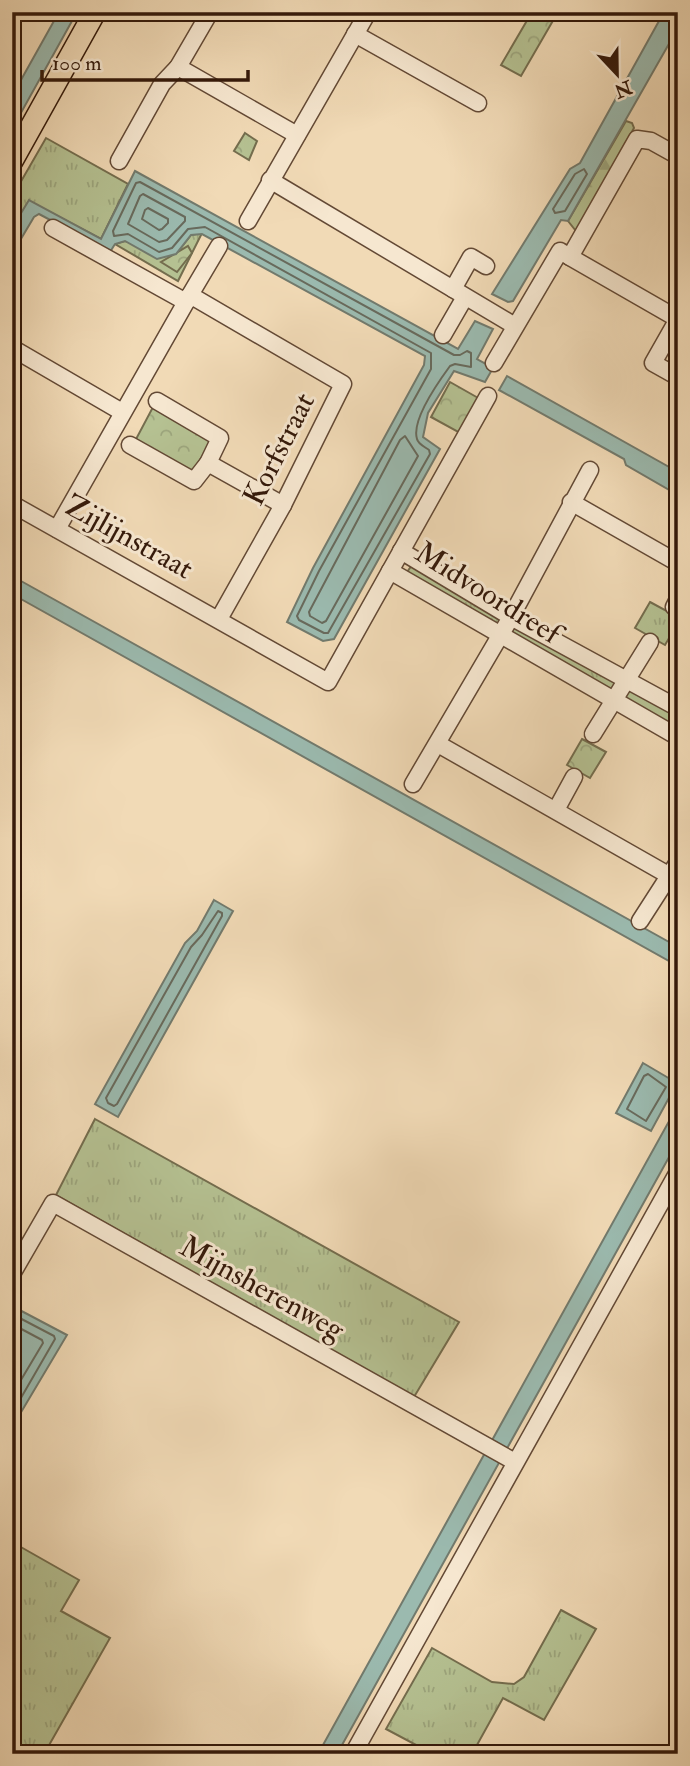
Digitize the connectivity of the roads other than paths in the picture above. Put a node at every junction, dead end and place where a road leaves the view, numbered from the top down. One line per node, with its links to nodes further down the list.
1 (210, 12): 5 (street)
2 (368, 12): 4 (street)
3 (95, 13): 9 (main road)
4 (355, 34): 6 (street); 7 (street)
5 (178, 67): 7 (street); 10 (street)
6 (478, 103)
7 (297, 135): 11 (street)
8 (678, 156): 15 (street)
9 (12, 161)
10 (119, 162)
11 (270, 180): 12 (street); 17 (street)
12 (248, 221)
13 (53, 228): 18 (street, Korfstraat)
14 (219, 246): 18 (street)
15 (570, 257): 19 (street); 20 (street)
16 (486, 265): 17 (street)
17 (459, 293): 20 (street); 21 (street)
18 (188, 299): 27 (street); 33 (street, Korfstraat)
19 (678, 319): 24 (street)
20 (515, 326): 23 (street)
21 (443, 335)
22 (12, 348): 27 (street)
23 (494, 363)
24 (678, 377)
25 (488, 397): 35 (street)
26 (157, 401): 29 (street)
27 (122, 412): 34 (street)
28 (130, 445): 29 (street)
29 (208, 463): 33 (street)
30 (590, 470): 31 (street)
31 (571, 502): 36 (street); 38 (street)
32 (12, 504): 34 (street, Zijlijnstraat)
33 (283, 505): 39 (street, Korfstraat)
34 (57, 529): 39 (street, Zijlijnstraat)
35 (401, 551): 37 (street, Midvoordreef); 38 (street, Midvoordreef)
36 (678, 563)
37 (390, 571): 39 (street, Zijlijnstraat); 40 (street, Midvoordreef)
38 (511, 617): 40 (street); 42 (street, Midvoordreef)
39 (219, 620)
40 (499, 635): 43 (street, Midvoordreef); 47 (street)
41 (650, 642): 42 (street)
42 (627, 681): 43 (street); 44 (street, Midvoordreef)
43 (613, 701): 45 (street); 46 (street, Midvoordreef)
44 (678, 708)
45 (593, 734)
46 (678, 737)
47 (438, 744): 49 (street); 50 (street)
48 (574, 777): 50 (street)
49 (413, 784)
50 (556, 810): 51 (street)
51 (674, 869): 52 (street)
52 (640, 921)
53 (678, 1172): 55 (street)
54 (12, 1274): 55 (street, Mijnsherenweg)
55 (510, 1460): 56 (street)
56 (352, 1754)

